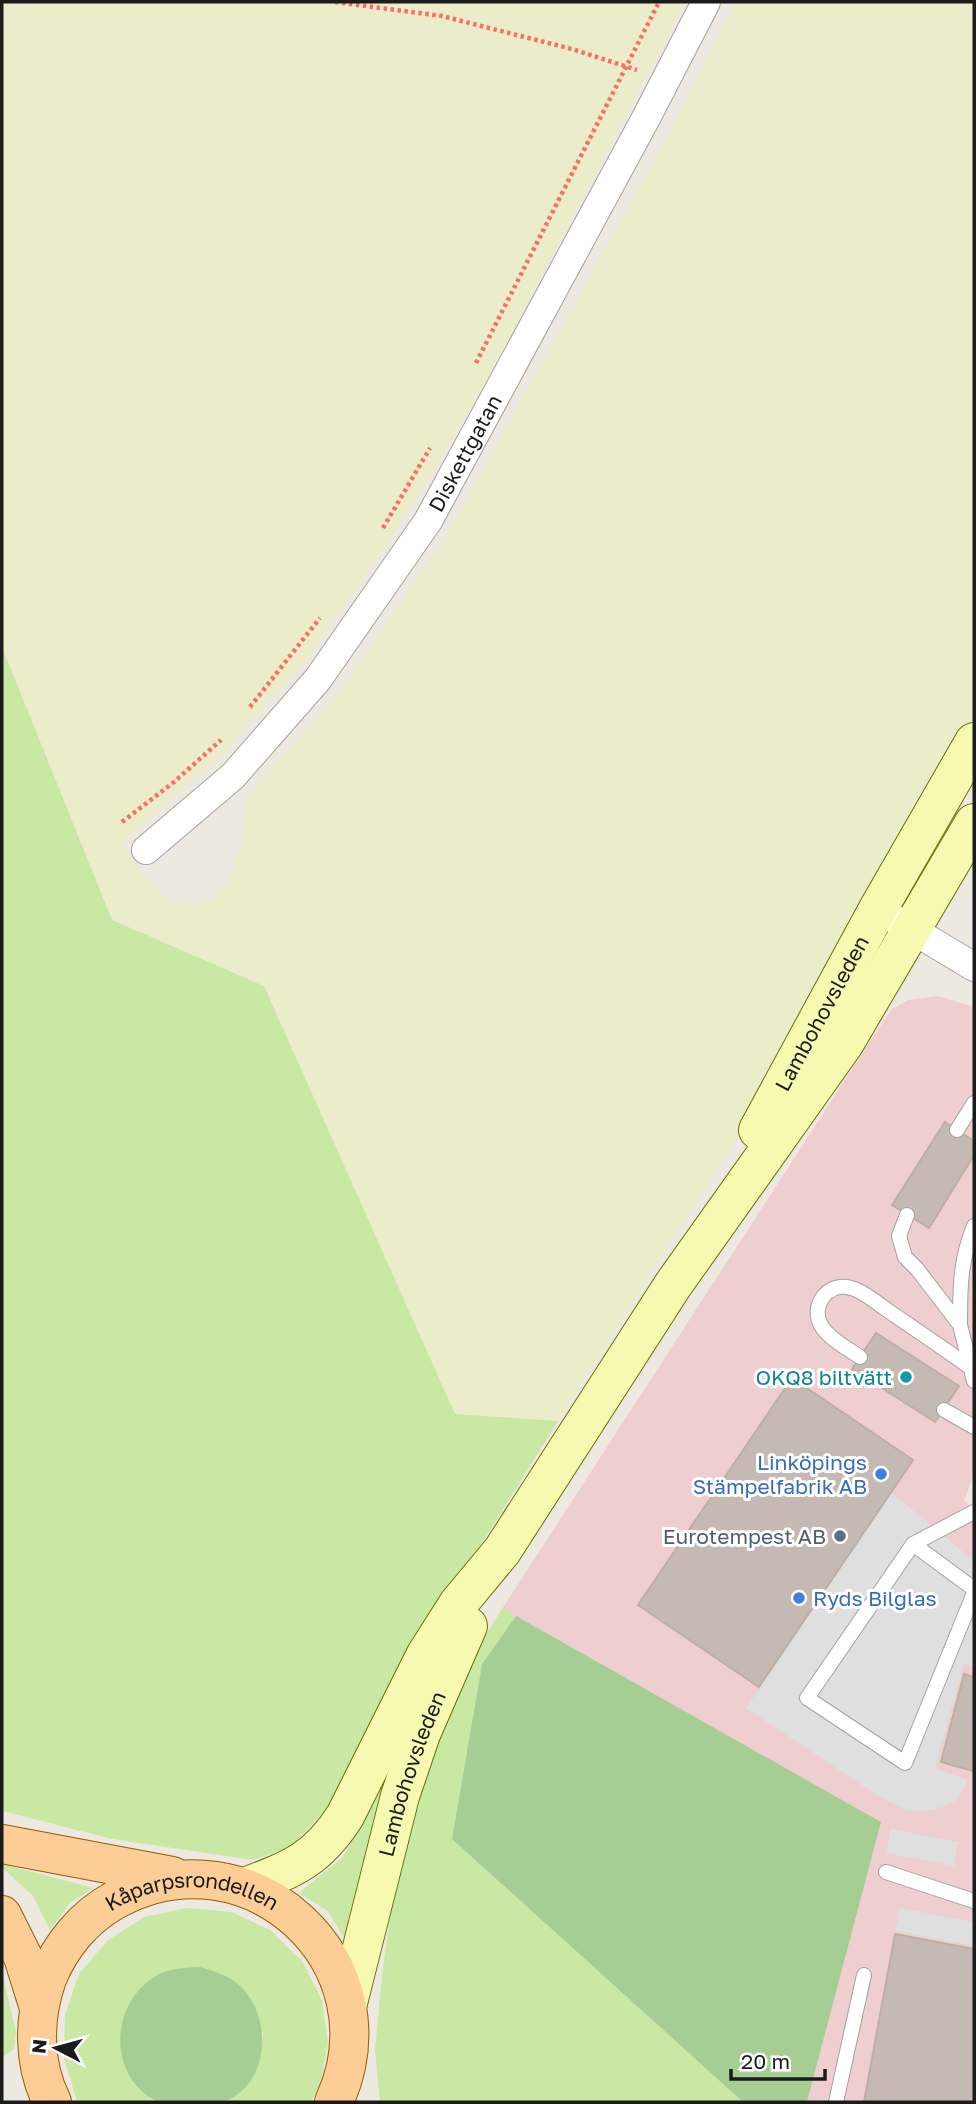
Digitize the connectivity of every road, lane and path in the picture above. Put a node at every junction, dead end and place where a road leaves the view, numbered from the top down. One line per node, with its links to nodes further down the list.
1 (335, 2): 4 (path)
2 (659, 2): 4 (path)
3 (706, 2): 5 (street, Diskettgatan)
4 (627, 66): 5 (path); 6 (path)
5 (664, 82): 15 (street, Diskettgatan)
6 (470, 374)
7 (431, 447): 8 (path)
8 (382, 530)
9 (327, 609): 10 (path)
10 (244, 714)
11 (227, 734): 13 (path)
12 (974, 742): 16 (main road, Lambohovsleden)
13 (122, 822)
14 (974, 823): 17 (main road, Lambohovsleden)
15 (146, 850)
16 (878, 909): 17 (street); 23 (main road, Lambohovsleden)
17 (912, 930): 18 (street); 23 (main road, Lambohovsleden)
18 (974, 967)
19 (974, 1103): 20 (lane)
20 (957, 1130)
21 (907, 1215): 24 (lane)
22 (974, 1226): 24 (lane)
23 (674, 1285): 31 (main road, Lambohovsleden)
24 (960, 1325): 26 (lane)
25 (860, 1357): 26 (lane)
26 (972, 1374)
27 (943, 1410): 28 (lane)
28 (974, 1426)
29 (974, 1512): 30 (lane)
30 (914, 1544): 32 (lane); 32 (lane)
31 (502, 1551): 36 (main road, Lambohovsleden); 40 (main road, Lambohovsleden)
32 (974, 1591)
33 (2, 1844): 35 (main road)
34 (886, 1872): 37 (lane)
35 (188, 1879): 36 (main road, Kåparpsrondellen); 41 (main road, Kåparpsrondellen)
36 (246, 1888): 40 (main road, Kåparpsrondellen)
37 (974, 1901)
38 (2, 1915): 41 (main road)
39 (864, 1975): 44 (lane)
40 (347, 2007): 43 (main road, Kåparpsrondellen)
41 (39, 2008): 42 (main road, Kåparpsrondellen)
42 (45, 2095)
43 (342, 2095)
44 (836, 2102)

